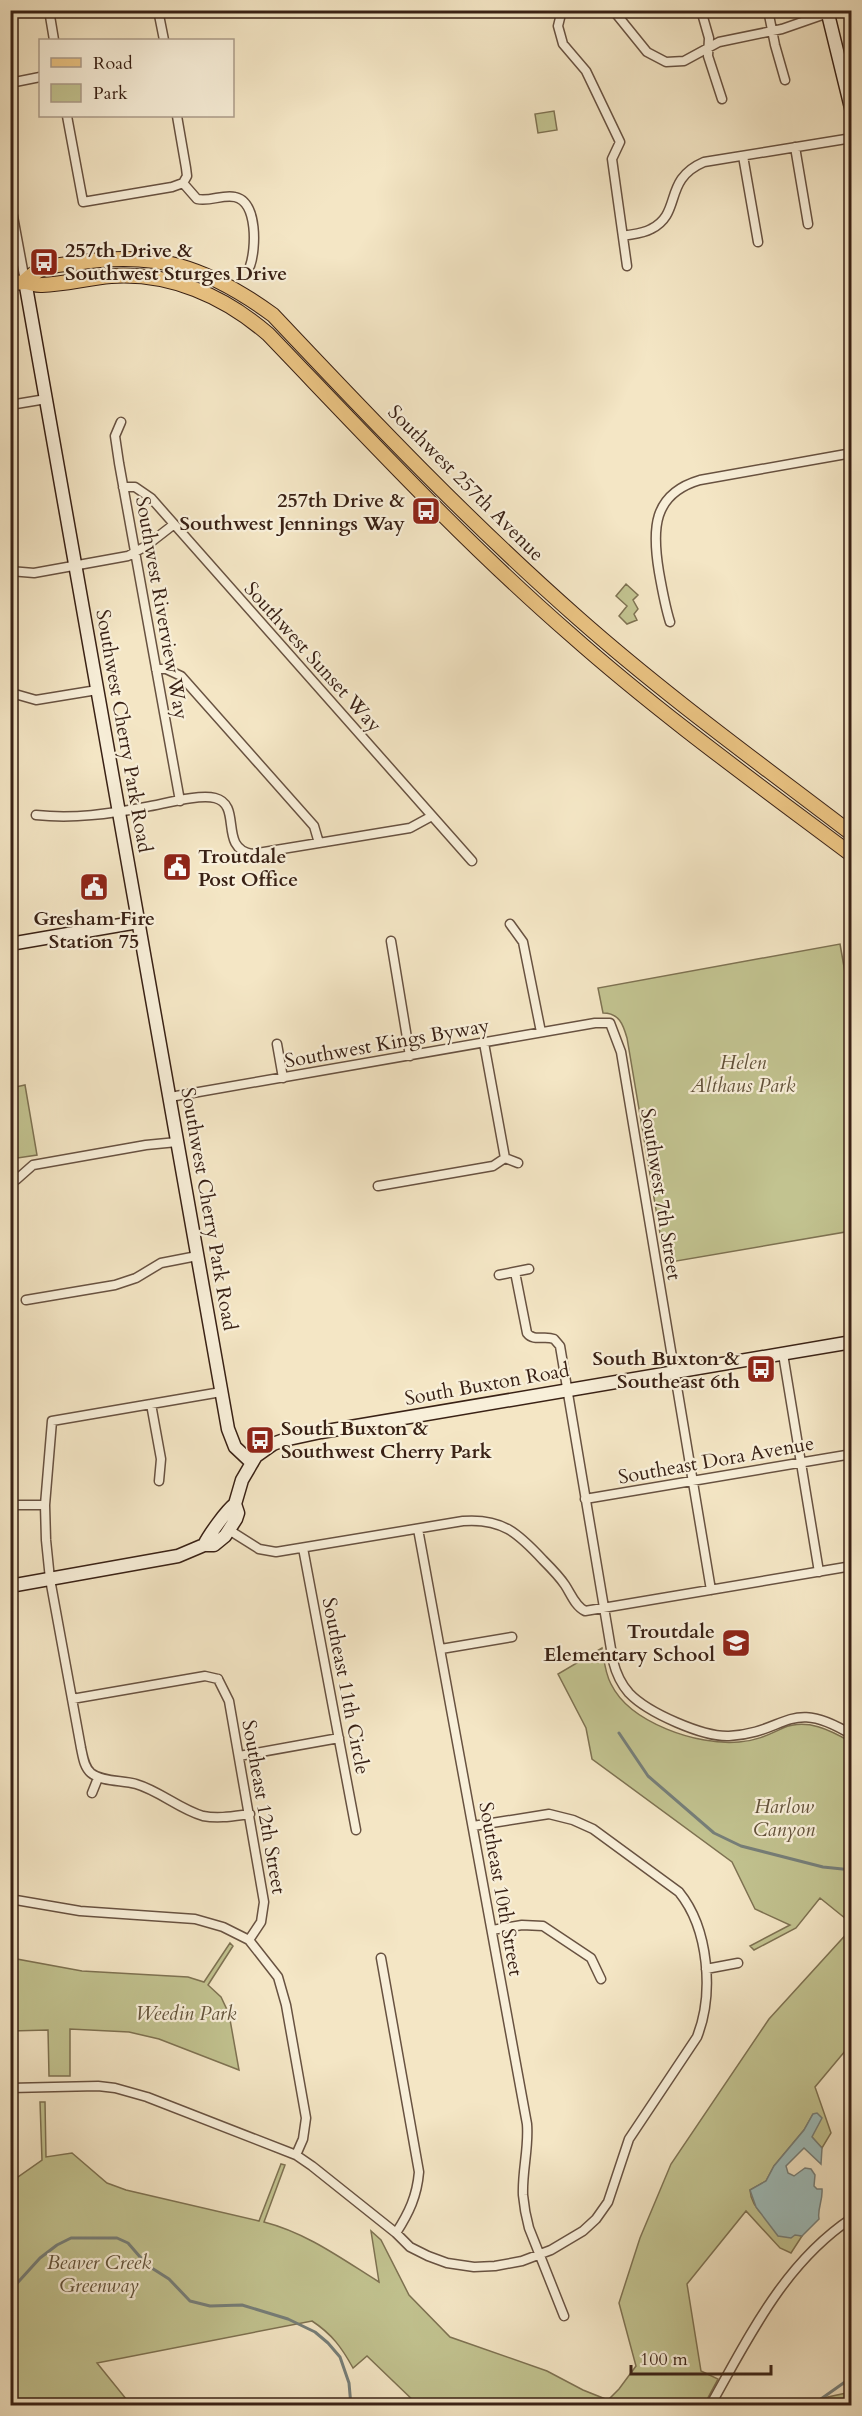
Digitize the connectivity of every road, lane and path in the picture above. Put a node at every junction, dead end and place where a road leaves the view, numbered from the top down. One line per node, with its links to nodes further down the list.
1 (49, 10): 9 (street)
2 (159, 10): 10 (street)
3 (562, 10): 25 (street)
4 (613, 10): 11 (street)
5 (701, 10): 11 (street)
6 (768, 10): 8 (street)
7 (828, 12): 8 (street); 16 (street)
8 (772, 32): 11 (street); 13 (street)
9 (54, 39)
10 (164, 39)
11 (708, 47): 15 (street)
12 (39, 77): 14 (street)
13 (785, 80)
14 (10, 83)
15 (722, 99)
16 (852, 112)
17 (67, 117): 22 (street)
18 (177, 117): 22 (street)
19 (852, 138): 20 (street)
20 (795, 147): 21 (street); 24 (street)
21 (743, 156): 25 (street); 26 (street)
22 (183, 183): 27 (street)
23 (11, 204): 29 (street)
24 (808, 224)
25 (623, 236): 28 (street)
26 (758, 242)
27 (250, 266)
28 (627, 266)
29 (25, 282): 30 (main road, Southwest 257th Avenue); 31 (street, Southwest Cherry Park Road); 48 (main road, Southwest 257th Avenue); 50 (main road, Southwest 257th Avenue)
30 (10, 284)
31 (46, 399): 32 (street); 38 (street, Southwest Cherry Park Road)
32 (10, 405)
33 (121, 422): 35 (street, Southwest Riverview Way)
34 (852, 453): 40 (street)
35 (123, 487): 36 (street, Southwest Sunset Way); 37 (street, Southwest Riverview Way)
36 (173, 525): 37 (street); 47 (street, Southwest Sunset Way)
37 (134, 554): 38 (street); 41 (street, Southwest Riverview Way)
38 (75, 566): 39 (street); 42 (street, Southwest Cherry Park Road)
39 (10, 571)
40 (670, 622)
41 (156, 669): 44 (street, Southwest Riverview Way); 49 (street)
42 (97, 690): 43 (street); 45 (street, Southwest Cherry Park Road)
43 (15, 694)
44 (180, 801): 45 (street); 49 (street)
45 (119, 812): 46 (street); 52 (street, Southwest Cherry Park Road)
46 (36, 815)
47 (432, 816): 49 (street); 51 (street, Southwest Sunset Way)
48 (852, 834)
49 (319, 843)
50 (852, 855)
51 (472, 861)
52 (138, 922): 55 (street); 62 (street, Southwest Cherry Park Road)
53 (510, 924): 57 (street)
54 (391, 941): 60 (street)
55 (10, 944)
56 (610, 1023): 57 (street, Southwest Kings Byway); 75 (street, Southwest 7th Street)
57 (541, 1032): 58 (street, Southwest Kings Byway)
58 (484, 1043): 60 (street, Southwest Kings Byway); 64 (street)
59 (277, 1044): 61 (street)
60 (410, 1056): 61 (street, Southwest Kings Byway)
61 (283, 1078): 62 (street, Southwest Kings Byway)
62 (170, 1097): 63 (street, Southwest Cherry Park Road)
63 (177, 1142): 66 (street); 68 (street, Southwest Cherry Park Road)
64 (505, 1158): 65 (street); 67 (street)
65 (518, 1163)
66 (16, 1180)
67 (378, 1186)
68 (197, 1256): 72 (street); 77 (street, Southwest Cherry Park Road)
69 (529, 1269): 70 (street)
70 (515, 1272): 71 (street); 76 (street)
71 (500, 1275)
72 (26, 1300)
73 (852, 1342): 74 (street, South Buxton Road)
74 (783, 1354): 75 (street, South Buxton Road); 81 (street)
75 (673, 1372): 76 (street, South Buxton Road); 83 (street, Southwest 7th Street)
76 (567, 1390): 80 (street, South Buxton Road); 84 (street)
77 (222, 1392): 78 (street); 80 (street, Southwest Cherry Park Road)
78 (151, 1404): 82 (street); 87 (street)
79 (852, 1454): 81 (street, Southeast Dora Avenue)
80 (252, 1462): 85 (street, South Buxton Road)
81 (801, 1463): 83 (street, Southeast Dora Avenue); 93 (street)
82 (159, 1481)
83 (693, 1481): 84 (street, Southeast Dora Avenue); 96 (street, Southwest 7th Street)
84 (585, 1499): 97 (street)
85 (235, 1504): 89 (street, South Buxton Road); 90 (street, South Buxton Road)
86 (10, 1505): 87 (street)
87 (45, 1505): 94 (street)
88 (418, 1529): 91 (street); 97 (street); 99 (street, Southeast 10th Street)
89 (229, 1530): 90 (street); 91 (street)
90 (204, 1545): 94 (street)
91 (303, 1548): 102 (street, Southeast 11th Circle)
92 (852, 1566): 93 (street)
93 (819, 1572): 96 (street)
94 (50, 1579): 95 (street); 100 (street)
95 (10, 1586)
96 (711, 1590): 97 (street)
97 (604, 1608): 101 (street)
98 (512, 1637): 99 (street)
99 (441, 1649): 107 (street, Southeast 10th Street)
100 (72, 1699): 103 (street, Southeast 12th Street); 104 (street)
101 (852, 1735)
102 (339, 1738): 103 (street); 108 (street, Southeast 11th Circle)
103 (239, 1755): 106 (street, Southeast 12th Street)
104 (98, 1778): 105 (street); 106 (street)
105 (92, 1793)
106 (250, 1814): 111 (street, Southeast 12th Street)
107 (473, 1826): 110 (street, Southeast 10th Street); 114 (street)
108 (356, 1830)
109 (10, 1899): 111 (street)
110 (492, 1930): 115 (street); 120 (street, Southeast 10th Street)
111 (249, 1940): 117 (street)
112 (381, 1958): 119 (street)
113 (738, 1963): 114 (street)
114 (706, 1969): 120 (street)
115 (601, 1979)
116 (10, 2088): 117 (street)
117 (296, 2156): 119 (street)
118 (852, 2218): 122 (street)
119 (396, 2233): 120 (street)
120 (539, 2255): 121 (street, Southeast 10th Street)
121 (564, 2316)
122 (710, 2406)

